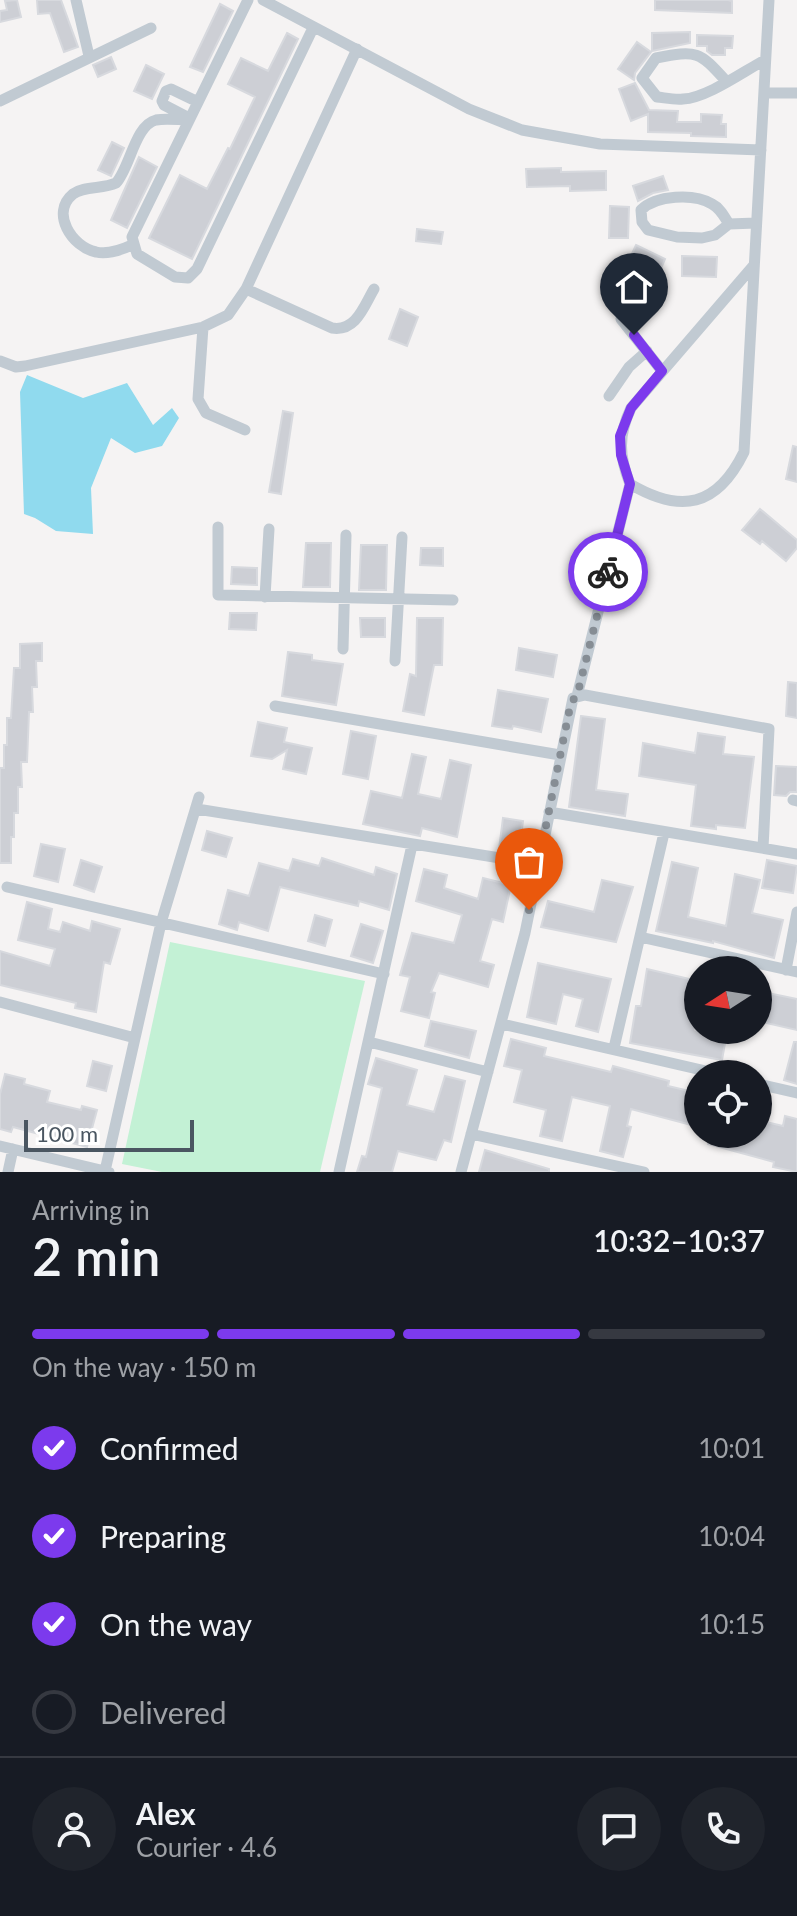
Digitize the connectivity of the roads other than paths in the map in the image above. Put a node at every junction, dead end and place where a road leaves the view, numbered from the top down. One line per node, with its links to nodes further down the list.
1 (76, 0): 8 (street)
2 (248, 0): 14 (street)
3 (263, 0): 6 (street)
4 (769, 0): 9 (street)
5 (151, 28): 8 (street)
6 (313, 28): 7 (street); 19 (street)
7 (357, 49): 16 (street); 21 (street)
8 (89, 56): 13 (street)
9 (765, 60): 10 (street); 11 (street)
10 (726, 81): 10 (street)
11 (764, 93): 12 (street); 16 (street)
12 (797, 93)
13 (0, 101)
14 (198, 102): 15 (street); 15 (street)
15 (189, 119): 19 (street); 19 (street)
16 (761, 150): 17 (street)
17 (756, 223): 18 (street); 20 (street)
18 (729, 224): 18 (street)
19 (132, 245)
20 (754, 265): 27 (street); 30 (street)
21 (246, 289): 22 (street); 24 (street)
22 (374, 289)
23 (621, 319): 25 (street)
24 (203, 327): 26 (street); 29 (street)
25 (647, 351): 27 (street); 28 (street)
26 (0, 361)
27 (662, 371): 30 (street)
28 (609, 396)
29 (245, 430)
30 (630, 484): 41 (street)
31 (218, 527): 35 (street)
32 (269, 529): 35 (street)
33 (346, 535): 36 (street)
34 (402, 537): 37 (street)
35 (265, 597): 36 (street)
36 (345, 597): 37 (street); 39 (street)
37 (398, 599): 38 (street); 40 (street)
38 (453, 600)
39 (343, 649)
40 (395, 661)
41 (577, 696): 43 (street); 47 (street)
42 (275, 706): 43 (street)
43 (560, 755): 44 (street)
44 (549, 812): 45 (street); 49 (street)
45 (664, 833): 47 (street); 53 (street)
46 (412, 845): 49 (street); 52 (street); 55 (street)
47 (763, 848): 48 (street)
48 (797, 854)
49 (537, 864): 57 (street)
50 (7, 887): 52 (street)
51 (797, 912): 54 (street)
52 (161, 923): 55 (street); 58 (street)
53 (640, 937): 54 (street); 60 (street)
54 (791, 971)
55 (384, 974): 59 (street)
56 (0, 1002): 58 (street)
57 (502, 1024): 60 (street); 62 (street)
58 (135, 1038): 69 (street)
59 (369, 1042): 62 (street); 70 (street)
60 (614, 1048): 61 (street)
61 (684, 1065)
62 (488, 1072): 65 (street)
63 (772, 1087): 64 (street)
64 (797, 1093)
65 (471, 1134): 71 (street); 72 (street)
66 (0, 1146): 67 (street)
67 (13, 1149): 68 (street); 69 (street)
68 (8, 1172)
69 (107, 1172)
70 (339, 1172)
71 (461, 1172)
72 (644, 1172)

